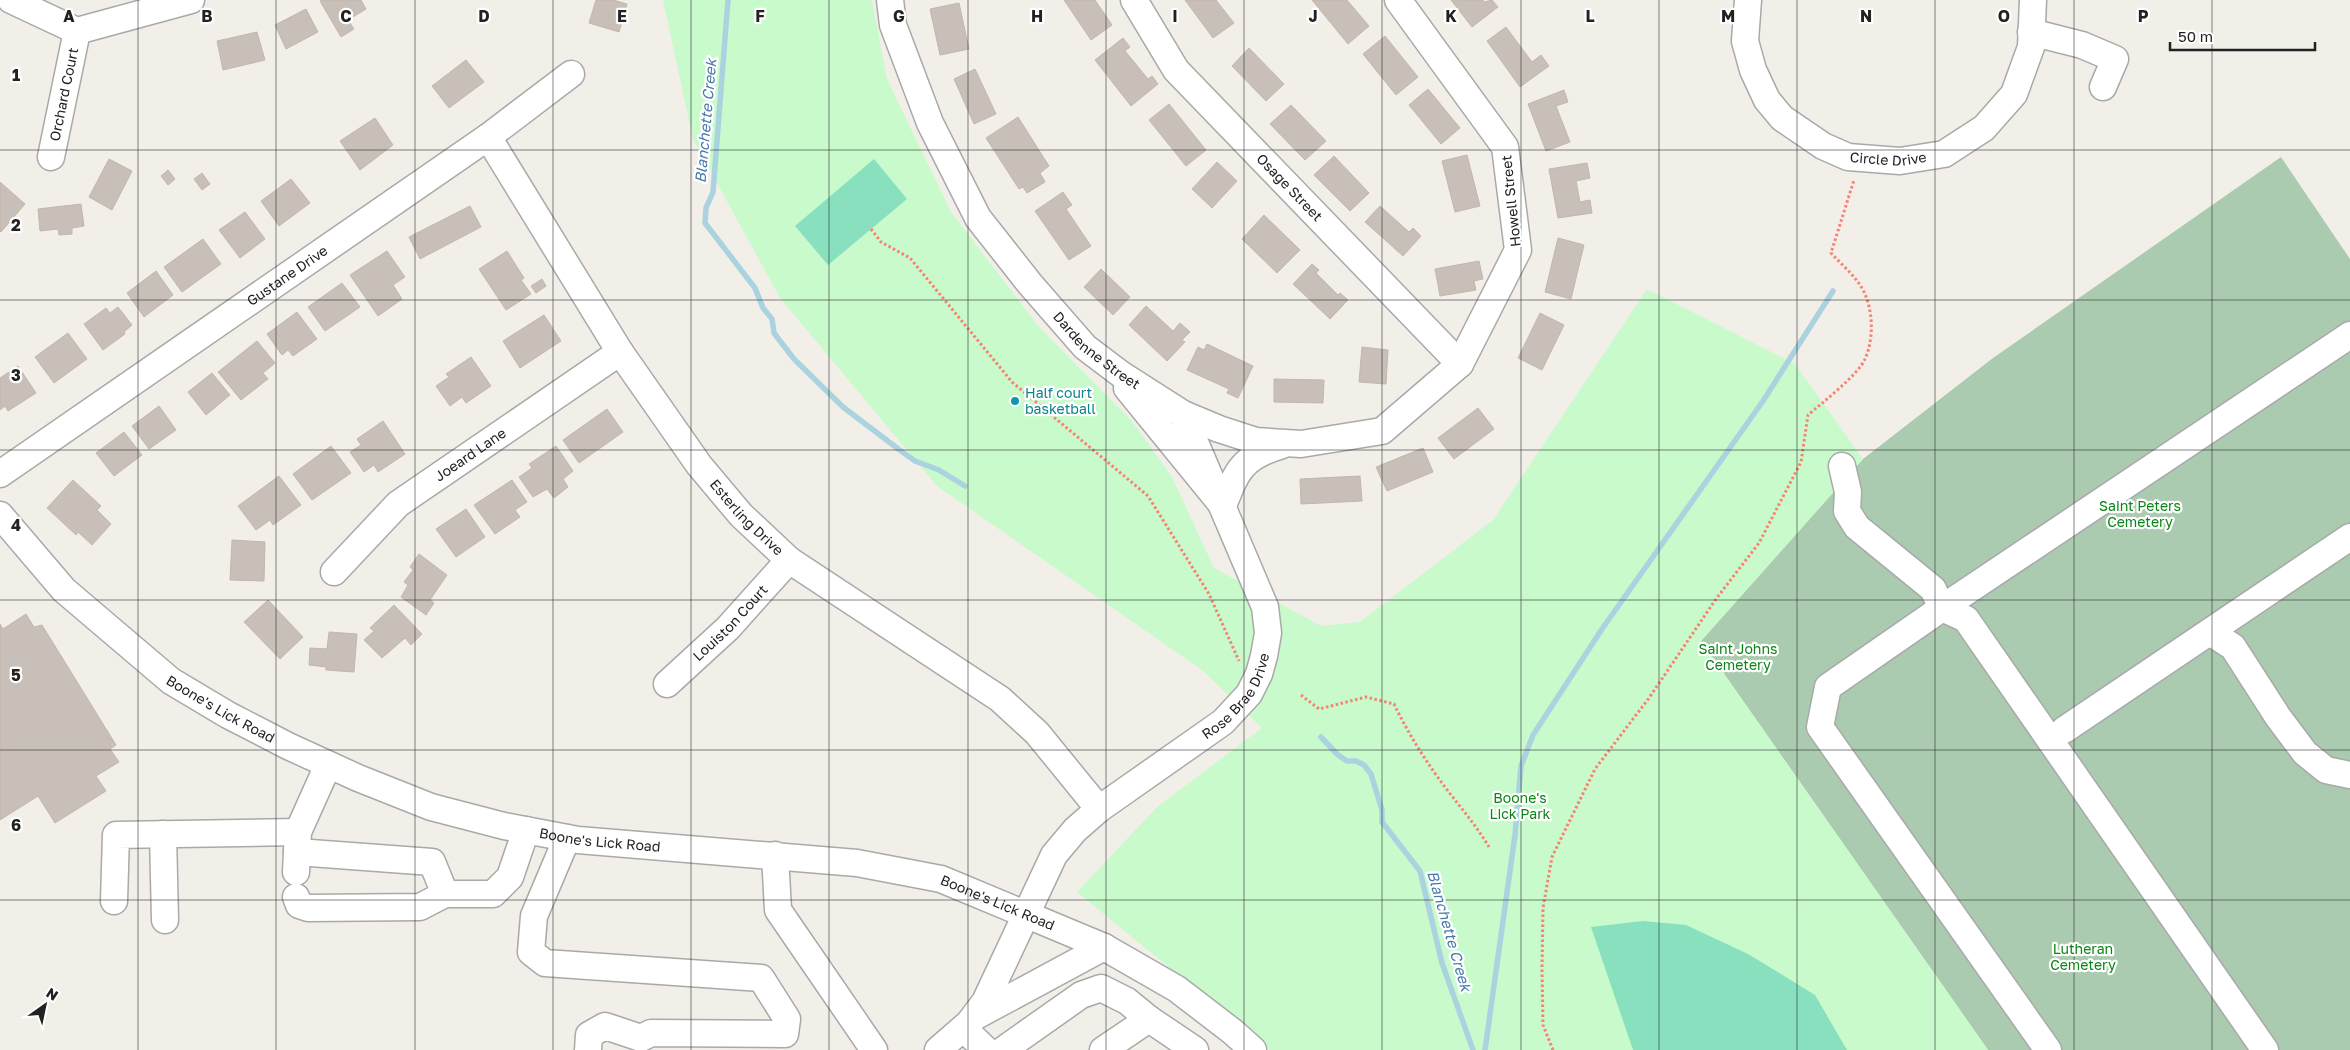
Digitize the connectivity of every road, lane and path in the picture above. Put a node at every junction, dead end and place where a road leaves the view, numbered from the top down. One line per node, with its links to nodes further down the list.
1 (11, 0): 8 (street)
2 (191, 0): 8 (street)
3 (890, 0): 19 (street, Dardenne Street)
4 (1134, 0): 18 (street, Osage Street)
5 (1398, 0): 18 (street, Howell Street)
6 (1748, 0): 14 (street, Circle Drive)
7 (2033, 0): 9 (street, Circle Drive)
8 (77, 31): 13 (street, Orchard Court)
9 (2031, 32): 11 (street); 14 (street, Circle Drive)
10 (571, 74): 12 (street, Gustane Drive)
11 (2103, 87)
12 (488, 137): 17 (street, Esterling Drive); 23 (street, Gustane Drive)
13 (52, 157)
14 (1861, 158): 62 (path)
15 (871, 230): 32 (path)
16 (2350, 335): 29 (street)
17 (620, 352): 27 (street, Esterling Drive); 28 (street, Joeard Lane)
18 (1460, 364): 21 (street, Dardenne Street)
19 (1111, 367): 20 (street, Dardenne Street); 24 (street)
20 (1183, 414): 21 (street, Dardenne Street); 24 (street, Rose Brae Drive)
21 (1287, 443): 24 (street)
22 (1842, 466): 30 (street)
23 (0, 474)
24 (1223, 506): 38 (street, Rose Brae Drive)
25 (0, 515): 36 (street, Boone's Lick Road)
26 (2350, 537): 31 (street)
27 (789, 560): 33 (street, Louiston Court); 38 (street, Esterling Drive)
28 (334, 572)
29 (1966, 591): 30 (street); 35 (street)
30 (1942, 608): 35 (street); 63 (street)
31 (2210, 632): 35 (street); 37 (street)
32 (1239, 662)
33 (668, 684)
34 (1301, 695): 42 (path)
35 (2059, 738): 64 (street)
36 (328, 765): 39 (street, Boone's Lick Road); 44 (street)
37 (2350, 776)
38 (1099, 809): 47 (street, Rose Brae Drive)
39 (526, 830): 41 (street, Boone's Lick Road); 45 (street)
40 (163, 834): 44 (street); 46 (street); 48 (street)
41 (567, 838): 43 (street, Boone's Lick Road); 52 (street)
42 (1489, 847)
43 (775, 855): 47 (street, Boone's Lick Road); 56 (street)
44 (297, 863): 45 (street); 45 (street)
45 (445, 894)
46 (114, 901)
47 (1026, 915): 49 (street, Boone's Lick Road); 51 (street, Rose Brae Drive)
48 (165, 920)
49 (1104, 948): 51 (street); 54 (street, Boone's Lick Road)
50 (1149, 1019): 59 (street); 60 (street); 61 (street)
51 (970, 1022): 57 (street); 58 (street)
52 (788, 1042): 53 (street)
53 (641, 1044): 55 (street)
54 (1239, 1046)
55 (588, 1050)
56 (874, 1050)
57 (938, 1050)
58 (986, 1050)
59 (1003, 1050)
60 (1103, 1050)
61 (1195, 1050)
62 (1553, 1050)
63 (2048, 1050)
64 (2265, 1050)

